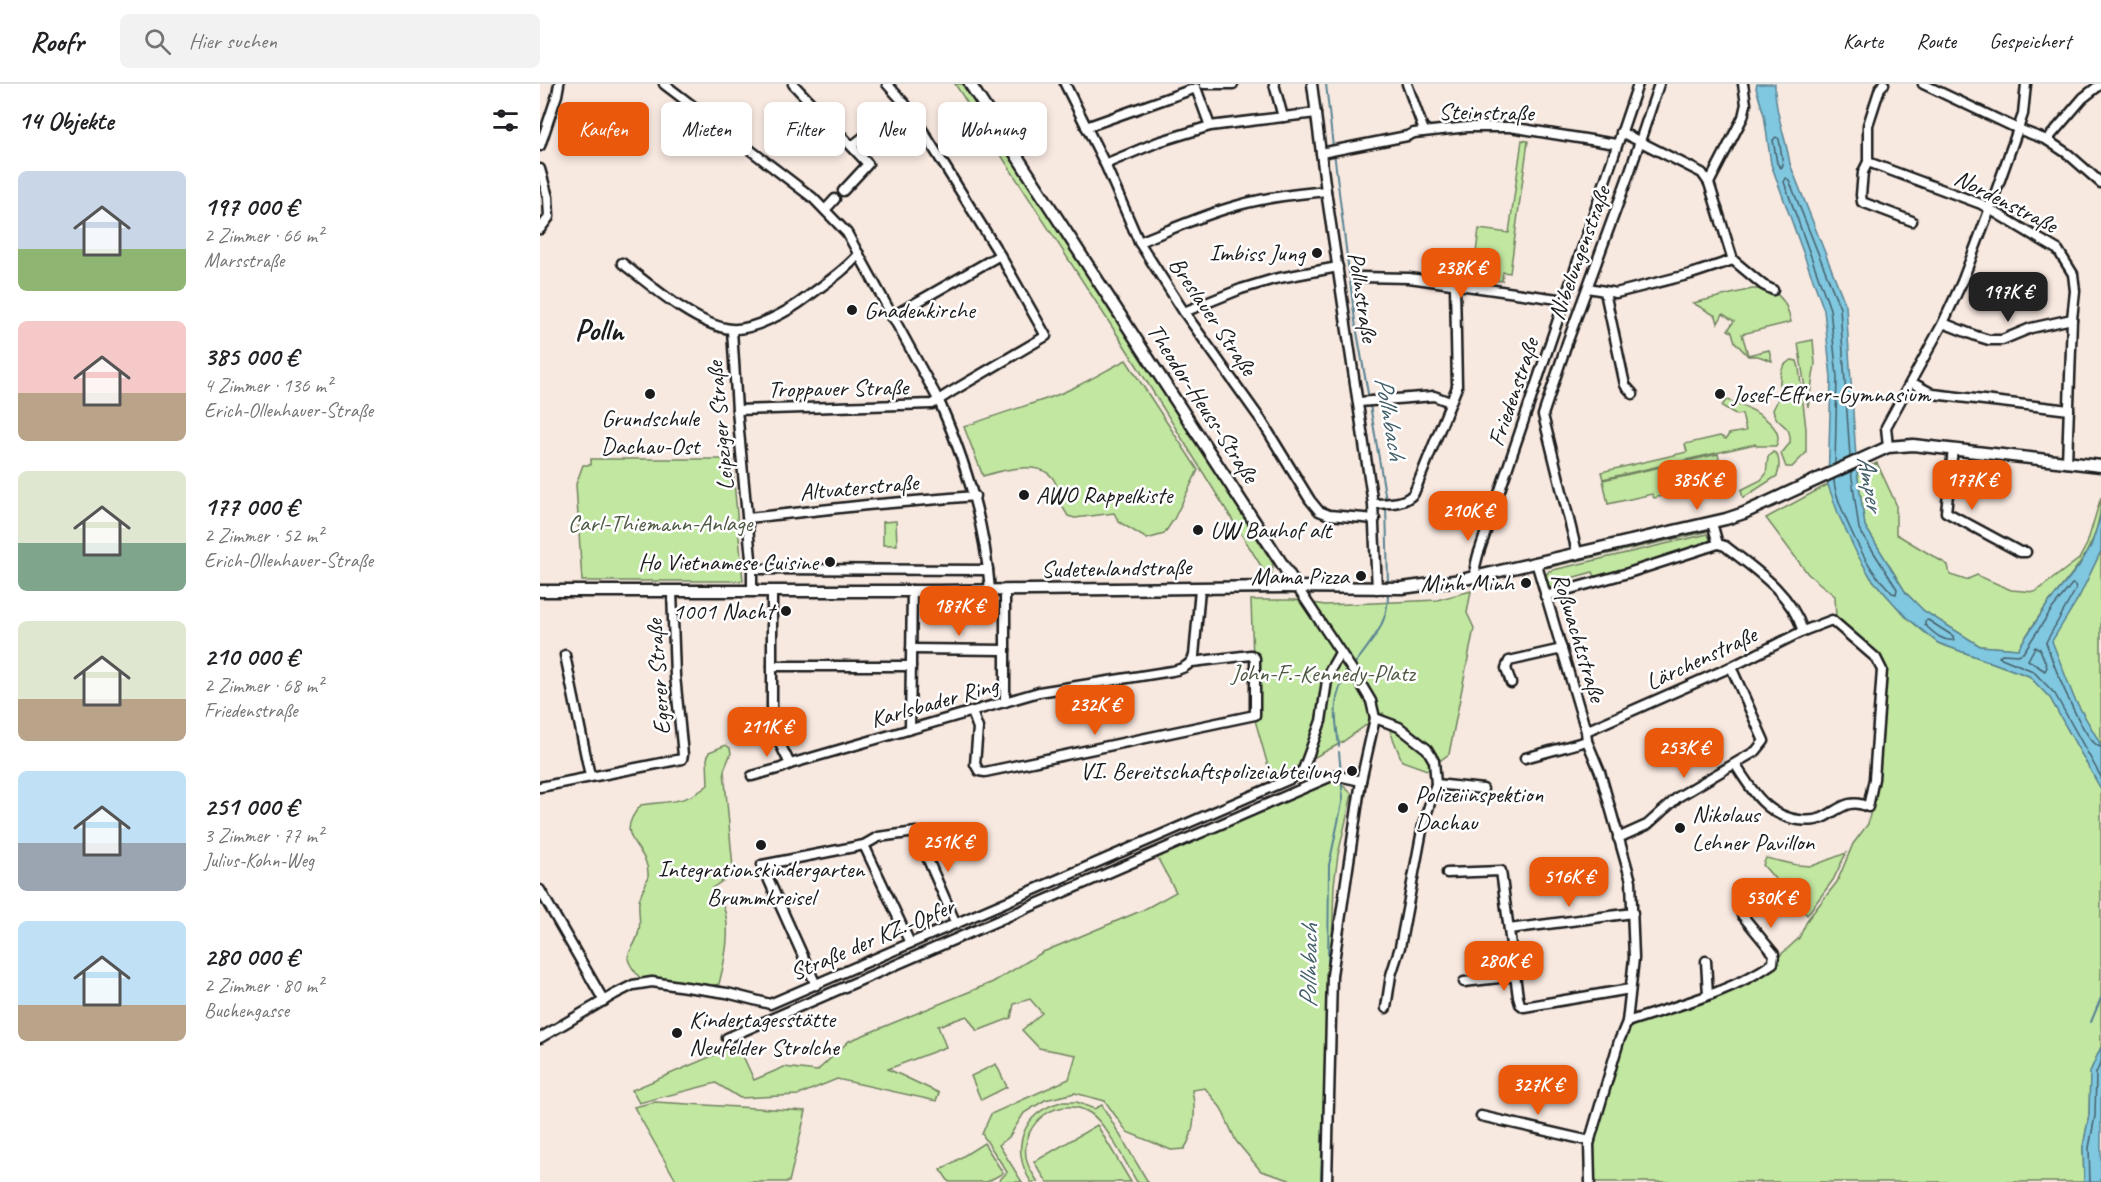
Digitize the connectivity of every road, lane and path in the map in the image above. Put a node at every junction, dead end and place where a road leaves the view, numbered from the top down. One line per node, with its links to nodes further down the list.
1 (559, 84): 32 (street)
2 (664, 84): 43 (street)
3 (793, 84): 33 (street)
4 (887, 84): 19 (street)
5 (970, 84): 87 (street, Theodor-Heuss-Straße)
6 (1065, 84): 23 (street, Breslauer Straße)
7 (1233, 84): 18 (street)
8 (1274, 84): 21 (street)
9 (1312, 84): 20 (street, Pollnstraße)
10 (1407, 84): 25 (street)
11 (1638, 84): 26 (street, Friedenstraße)
12 (1659, 84): 30 (street, Nibelungenstraße)
13 (1743, 84): 38 (street)
14 (1884, 84): 35 (street)
15 (1923, 84): 24 (street)
16 (2026, 84): 24 (street)
17 (2101, 84): 28 (street)
18 (1202, 85): 22 (street); 23 (street)
19 (903, 102)
20 (1316, 113): 21 (street); 34 (street, Pollnstraße)
21 (1283, 117): 22 (street)
22 (1210, 126): 36 (street)
23 (1086, 127): 36 (street, Breslauer Straße)
24 (2018, 129): 28 (street); 44 (street)
25 (1424, 131): 31 (street, Steinstraße); 34 (street, Steinstraße)
26 (1621, 132): 30 (street); 31 (street, Friedenstraße)
27 (926, 137): 49 (street)
28 (2047, 140): 39 (street)
29 (857, 142): 33 (street)
30 (1640, 142): 38 (street); 55 (street, Nibelungenstraße)
31 (1616, 144): 58 (street, Friedenstraße)
32 (540, 146)
33 (852, 146): 40 (street)
34 (1324, 152): 41 (street, Pollnstraße)
35 (1868, 162): 44 (street, Nordenstraße); 45 (street)
36 (1105, 164): 47 (street, Breslauer Straße)
37 (540, 169): 46 (street)
38 (1709, 183): 50 (street)
39 (2101, 183)
40 (843, 191)
41 (1326, 191): 47 (street); 52 (street, Pollnstraße)
42 (836, 199): 43 (street)
43 (825, 210): 48 (street)
44 (1989, 211): 61 (street, Nordenstraße); 62 (street)
45 (1912, 221)
46 (540, 228)
47 (1139, 242): 59 (street, Breslauer Straße)
48 (859, 254): 60 (street); 63 (street)
49 (1000, 255): 60 (street); 66 (street)
50 (1733, 260): 56 (street); 57 (street)
51 (622, 263): 63 (street)
52 (1338, 267): 59 (street); 67 (street, Pollnstraße)
53 (1360, 277): 54 (street)
54 (1455, 285): 58 (street); 68 (street)
55 (1588, 288): 57 (street); 81 (street, Nibelungenstraße)
56 (1773, 290)
57 (1605, 292): 65 (street)
58 (1565, 300): 86 (street, Friedenstraße)
59 (1184, 312): 78 (street, Breslauer Straße)
60 (891, 317): 66 (street)
61 (2072, 320): 62 (street); 70 (street, Nordenstraße)
62 (1943, 323): 64 (street)
63 (732, 330): 69 (street, Leipziger Straße)
64 (1911, 382): 70 (street); 71 (street)
65 (1633, 394)
66 (939, 401): 69 (street, Troppauer Straße); 75 (street)
67 (1366, 401): 68 (street); 76 (street, Pollnstraße)
68 (1450, 402): 76 (street)
69 (737, 410): 77 (street, Leipziger Straße)
70 (2069, 410): 73 (street, Nordenstraße)
71 (1888, 447): 72 (street); 79 (street, Sudetenlandstraße)
72 (1953, 449): 73 (street); 82 (street)
73 (2067, 463): 74 (street)
74 (2101, 466)
75 (975, 496): 77 (street, Altvaterstraße); 85 (street)
76 (1382, 504): 78 (street, Pollnstraße)
77 (748, 518): 84 (street, Leipziger Straße)
78 (1375, 519): 89 (street, Pollnstraße)
79 (1712, 522): 80 (street); 81 (street, Sudetenlandstraße)
80 (1718, 544): 97 (street); 98 (street)
81 (1577, 552): 83 (street, Sudetenlandstraße)
82 (2026, 552)
83 (1536, 562): 86 (street, Sudetenlandstraße); 97 (street, Roßwachtstraße)
84 (752, 569): 85 (street); 95 (street, Leipziger Straße)
85 (988, 570): 91 (street)
86 (1476, 576): 89 (street, Sudetenlandstraße)
87 (1297, 587): 88 (street, Sudetenlandstraße); 89 (street, Sudetenlandstraße); 102 (street, Theodor-Heuss-Straße)
88 (1200, 589): 92 (street, Sudetenlandstraße); 104 (street)
89 (1379, 589)
90 (912, 590): 91 (street, Sudetenlandstraße); 96 (street, Sudetenlandstraße); 99 (street)
91 (990, 590): 92 (street, Sudetenlandstraße)
92 (1005, 590): 101 (street)
93 (540, 591): 94 (street, Sudetenlandstraße)
94 (672, 591): 95 (street, Sudetenlandstraße); 117 (street, Egerer Straße)
95 (752, 591): 96 (street, Sudetenlandstraße)
96 (772, 591): 105 (street)
97 (1545, 596): 100 (street, Roßwachtstraße)
98 (1803, 631): 107 (street, Lärchenstraße); 116 (street, Lärchenstraße)
99 (911, 649): 101 (street); 106 (street)
100 (1562, 649): 108 (street); 113 (street, Roßwachtstraße)
101 (1005, 650): 109 (street)
102 (1340, 653): 111 (street, Theodor-Heuss-Straße); 130 (street, Straße der KZ.-Opfer)
103 (565, 655): 117 (street)
104 (1192, 662): 109 (street, Karlsbader Ring); 110 (street, Karlsbader Ring)
105 (772, 666): 106 (street); 115 (street)
106 (911, 666): 112 (street)
107 (1731, 667): 113 (street, Lärchenstraße); 116 (street)
108 (1511, 683)
109 (1005, 702): 110 (street, Karlsbader Ring)
110 (972, 712): 112 (street, Karlsbader Ring)
111 (1375, 718): 119 (street); 120 (street)
112 (910, 729): 115 (street, Karlsbader Ring)
113 (1587, 736): 114 (street, Lärchenstraße); 123 (street, Roßwachtstraße)
114 (1526, 758)
115 (790, 764): 118 (street, Karlsbader Ring)
116 (1735, 764): 123 (street)
117 (590, 776): 121 (street, Egerer Straße)
118 (752, 776)
119 (1361, 781): 143 (street); 146 (street)
120 (1436, 784): 122 (street); 140 (street)
121 (540, 787)
122 (1483, 789)
123 (1618, 838): 129 (street, Roßwachtstraße)
124 (864, 845): 130 (street); 132 (street); 136 (street)
125 (1447, 873): 131 (street)
126 (540, 890): 127 (street)
127 (542, 902): 139 (street)
128 (1740, 906): 138 (street)
129 (1633, 913): 131 (street); 137 (street, Roßwachtstraße)
130 (956, 924): 132 (street, Straße der KZ.-Opfer)
131 (1509, 929): 134 (street)
132 (910, 943): 136 (street, Straße der KZ.-Opfer)
133 (1706, 961): 138 (street)
134 (1516, 976): 135 (street); 137 (street)
135 (1464, 982)
136 (816, 985): 139 (street, Straße der KZ.-Opfer)
137 (1630, 989): 141 (street, Roßwachtstraße)
138 (1708, 995): 141 (street)
139 (604, 1000): 142 (street)
140 (1386, 1008)
141 (1627, 1022): 145 (street, Roßwachtstraße)
142 (540, 1038)
143 (727, 1038)
144 (1481, 1116): 145 (street)
145 (1590, 1141): 147 (street, Roßwachtstraße)
146 (1327, 1182)
147 (1590, 1182)

